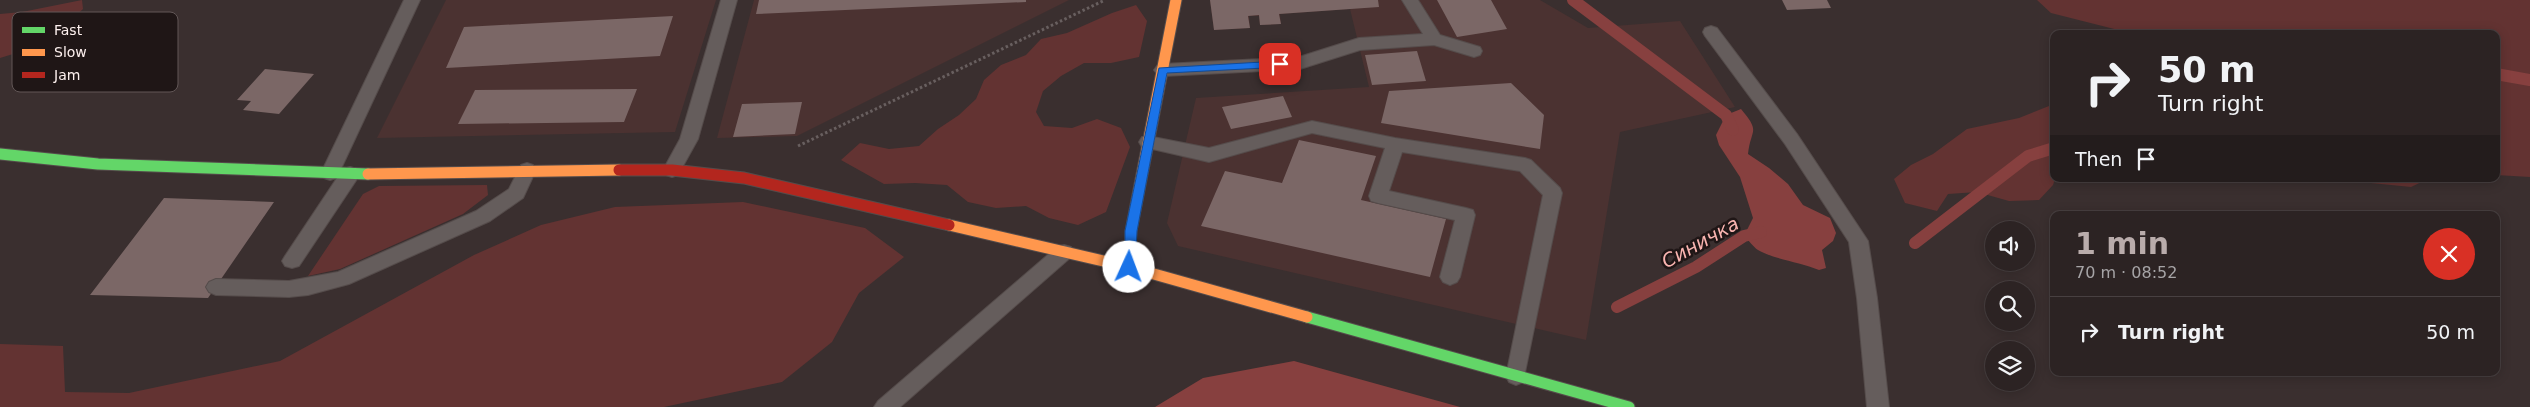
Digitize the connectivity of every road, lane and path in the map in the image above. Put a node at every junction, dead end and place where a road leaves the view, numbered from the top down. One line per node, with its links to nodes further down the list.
1 (412, 0): 16 (lane)
2 (729, 0): 15 (lane)
3 (1105, 0): 12 (path)
4 (1176, 0): 9 (street)
5 (1410, 0): 7 (lane)
6 (1711, 32): 26 (lane)
7 (1434, 39): 8 (lane); 9 (lane)
8 (1474, 51)
9 (1163, 70): 10 (street)
10 (1148, 142): 11 (lane); 20 (street)
11 (1395, 144): 21 (lane); 23 (lane)
12 (798, 146)
13 (0, 154): 16 (street)
14 (527, 170): 15 (street); 17 (street); 22 (lane)
15 (672, 170): 18 (street)
16 (330, 173): 17 (street)
17 (350, 174): 19 (lane)
18 (1064, 252): 20 (street); 24 (lane)
19 (292, 261)
20 (1129, 267): 23 (street)
21 (1450, 277)
22 (216, 287)
23 (1516, 376): 25 (street)
24 (885, 407)
25 (1629, 407)
26 (1878, 407)

